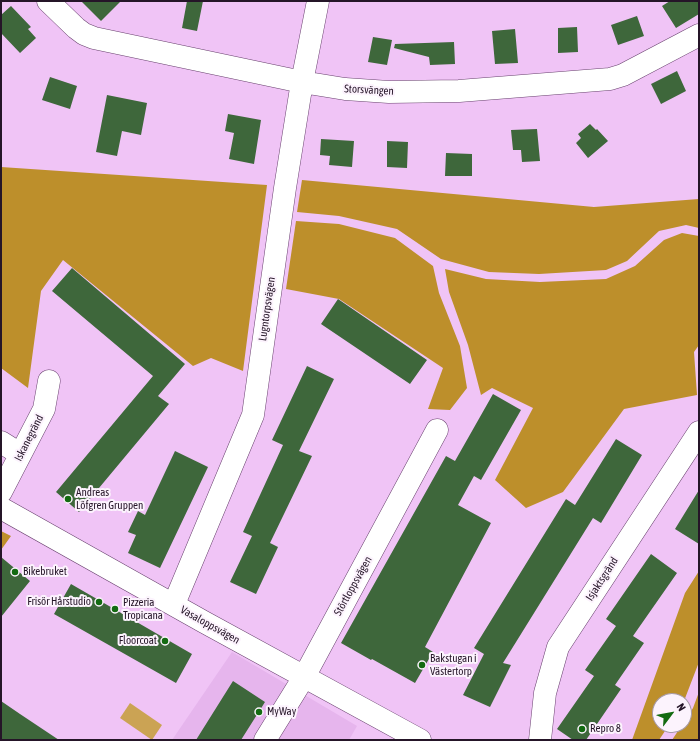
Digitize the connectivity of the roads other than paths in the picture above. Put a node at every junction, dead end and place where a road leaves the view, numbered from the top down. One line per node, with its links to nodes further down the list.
1 (48, 1): 4 (street, Storsvängen)
2 (318, 1): 4 (street, Lugntorpsvägen)
3 (699, 35): 4 (street, Storsvängen)
4 (302, 82): 12 (street, Lugntorpsvägen)
5 (49, 380): 9 (street, Iskanegränd)
6 (437, 430): 13 (street, Störtloppsvägen)
7 (699, 432): 16 (street, Isjaktsgränd)
8 (1, 442): 9 (street)
9 (20, 454): 10 (street, Iskanegränd)
10 (1, 492)
11 (1, 508): 12 (street, Vasaloppsvägen)
12 (174, 604): 13 (street, Vasaloppsvägen)
13 (304, 677): 14 (street, Störtloppsvägen); 15 (street, Vasaloppsvägen)
14 (265, 740)
15 (420, 740)
16 (540, 740)

